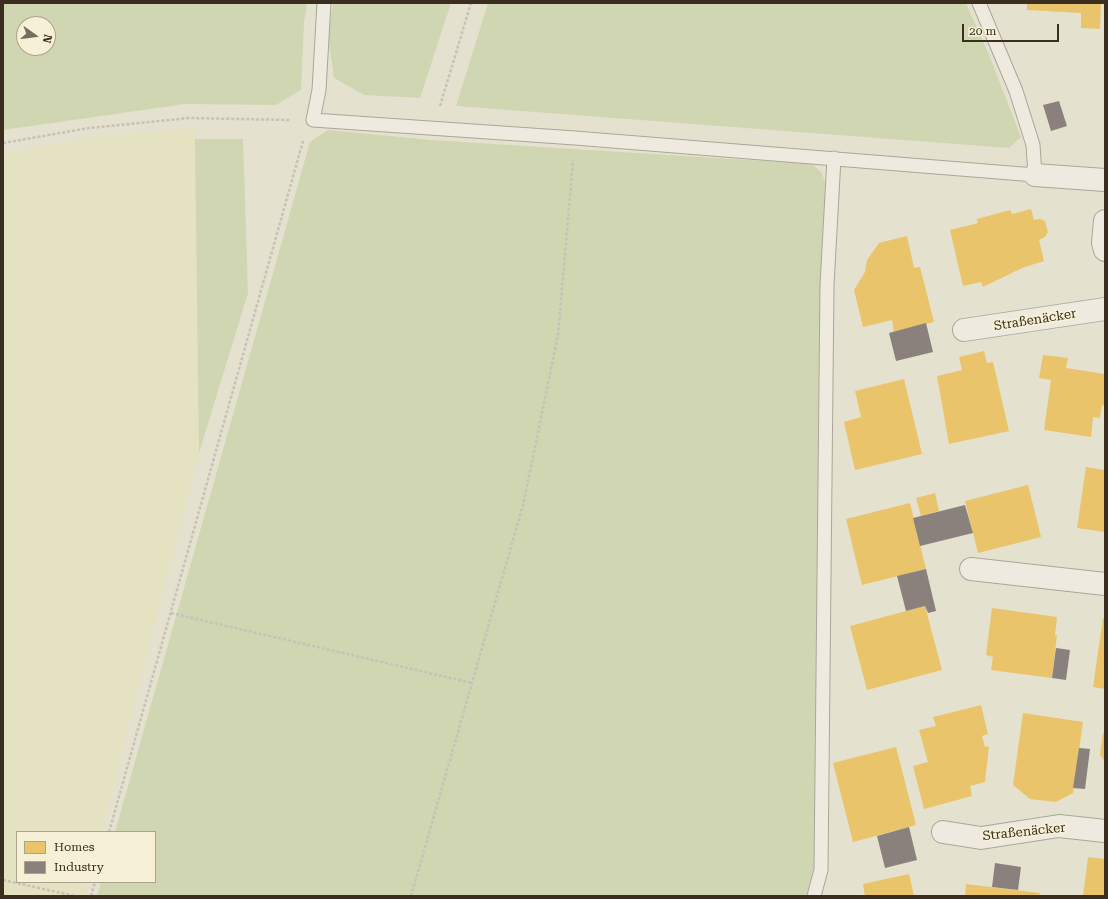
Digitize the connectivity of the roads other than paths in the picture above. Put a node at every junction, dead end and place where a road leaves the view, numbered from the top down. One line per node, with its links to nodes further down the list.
1 (324, 3): 3 (lane)
2 (979, 3): 4 (lane)
3 (834, 158): 4 (lane); 14 (lane)
4 (1035, 175): 5 (street)
5 (1105, 180)
6 (1105, 221): 7 (street)
7 (1105, 250)
8 (1105, 309): 9 (street, Straßenäcker)
9 (964, 330)
10 (972, 569): 11 (street)
11 (1105, 584)
12 (1105, 831): 13 (street, Straßenäcker)
13 (943, 832)
14 (814, 896)

